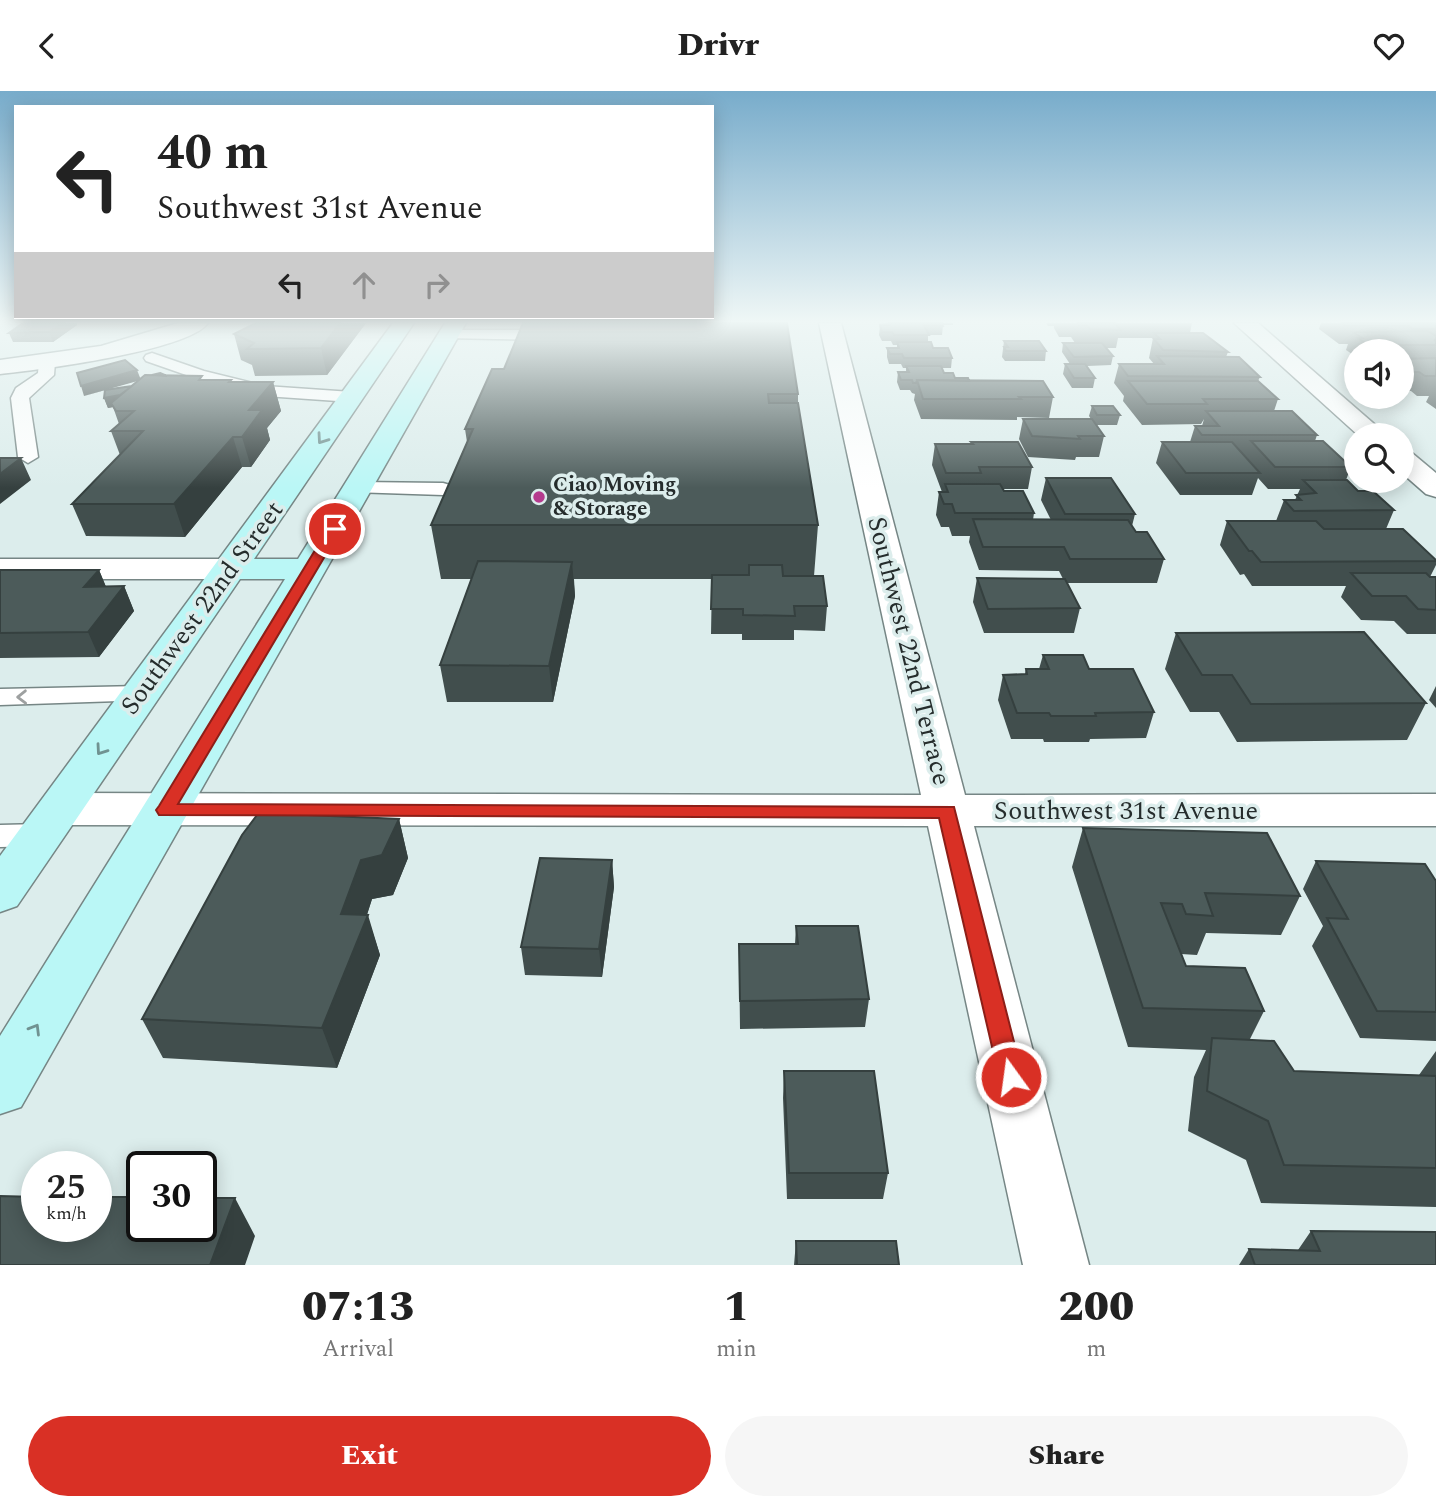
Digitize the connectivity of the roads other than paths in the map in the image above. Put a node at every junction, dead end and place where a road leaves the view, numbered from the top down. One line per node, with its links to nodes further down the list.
1 (42, 378): 9 (lane)
2 (213, 378): 7 (lane)
3 (366, 378): 7 (main road, Southwest 22nd Street)
4 (424, 378): 11 (main road)
5 (843, 378): 21 (street, Southwest 22nd Terrace)
6 (1308, 378): 8 (street)
7 (352, 397): 15 (main road, Southwest 22nd Street, one-way to 15)
8 (1360, 423)
9 (28, 457)
10 (1414, 469): 13 (street)
11 (359, 488): 12 (lane); 16 (main road)
12 (443, 488)
13 (1436, 488)
14 (0, 569): 15 (street)
15 (229, 569): 16 (main road); 17 (main road, Southwest 22nd Street)
16 (311, 569): 19 (main road)
17 (140, 694): 18 (lane, one-way to 18); 22 (main road, Southwest 22nd Street, one-way to 22)
18 (0, 697)
19 (165, 810): 21 (street, Southwest 31st Avenue); 22 (street, Southwest 31st Avenue); 24 (main road, one-way to 19)
20 (1436, 810): 21 (street, Southwest 31st Avenue)
21 (947, 811): 25 (street, Southwest 22nd Terrace)
22 (34, 827): 23 (main road, Southwest 22nd Street)
23 (0, 893)
24 (0, 1088)
25 (1056, 1265)

